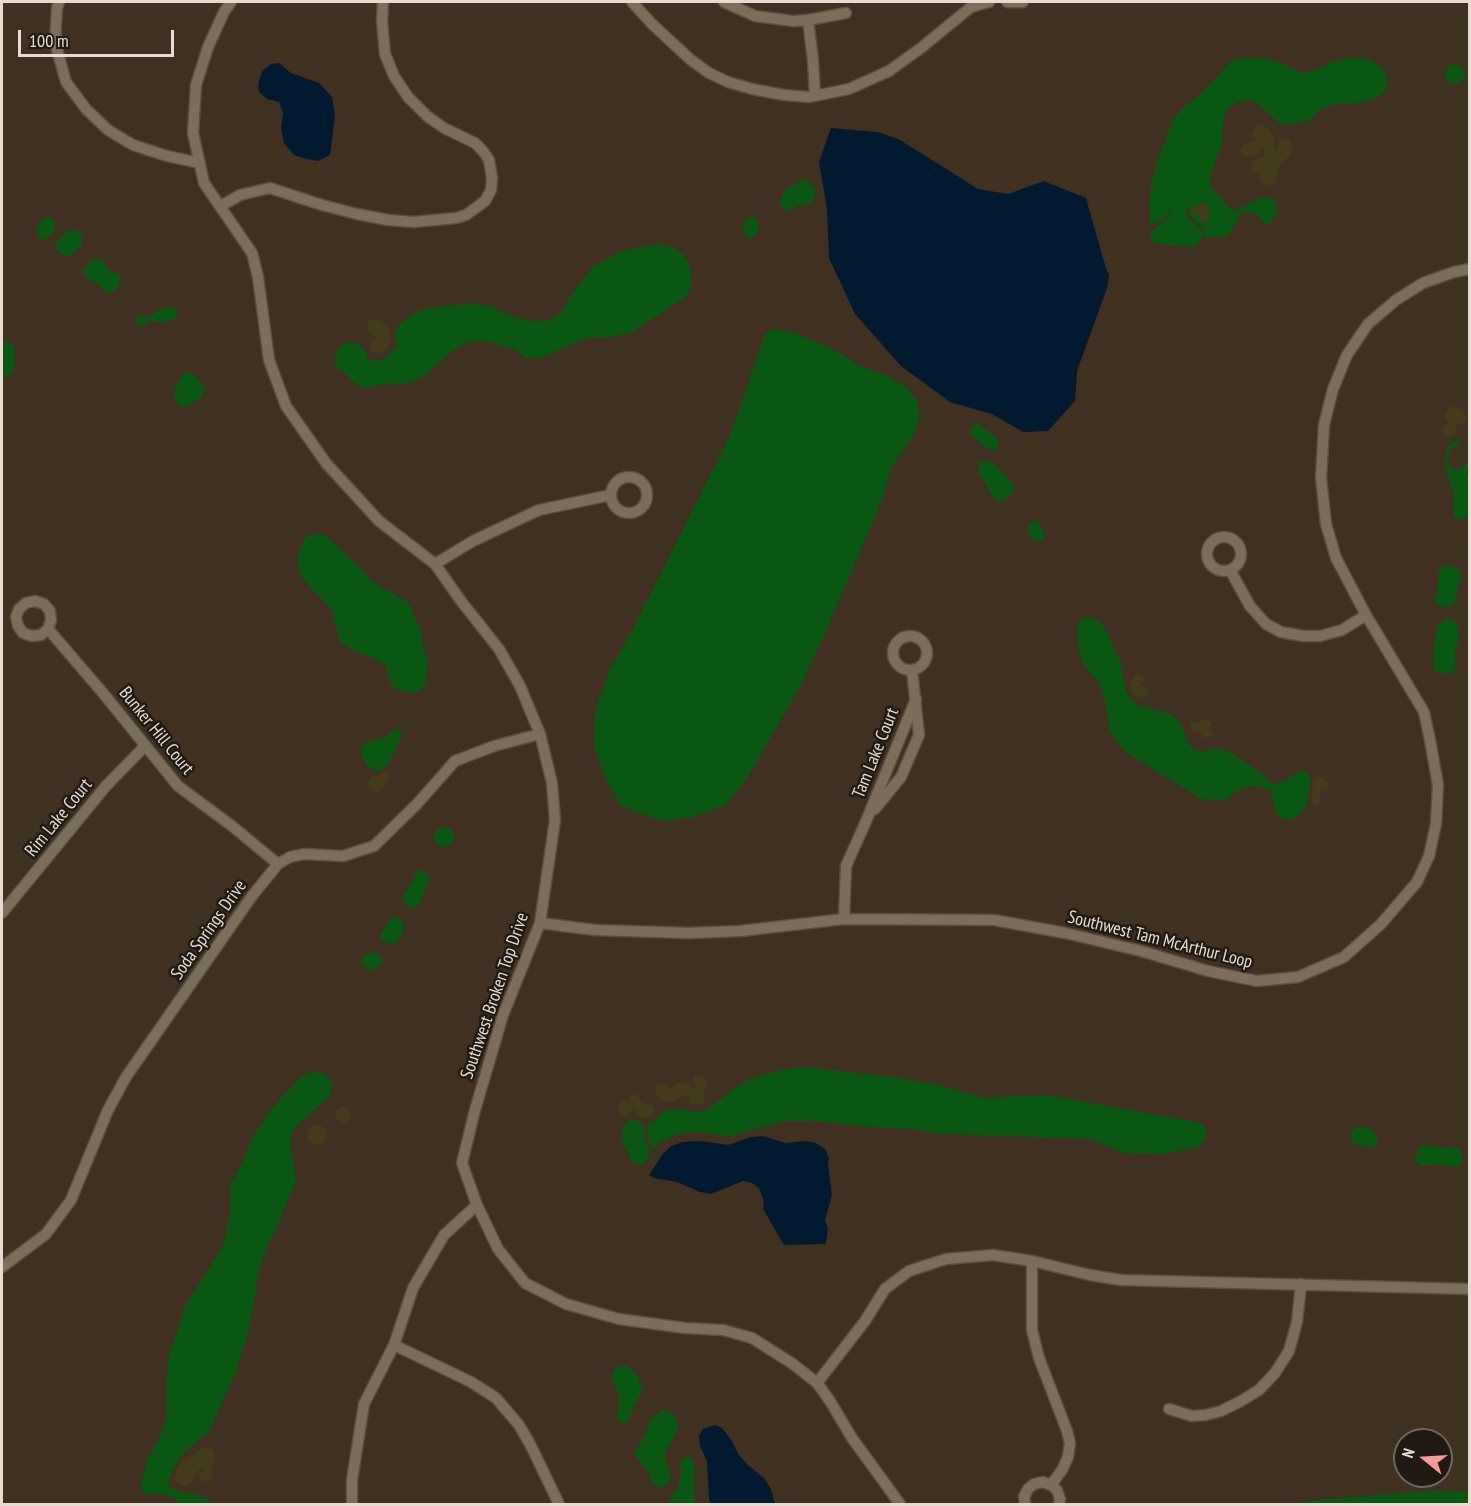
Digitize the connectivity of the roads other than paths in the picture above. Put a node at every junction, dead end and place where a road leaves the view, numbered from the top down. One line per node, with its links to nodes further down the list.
1 (59, 2): 12 (street)
2 (231, 2): 12 (street, Southwest Broken Top Drive)
3 (383, 2): 13 (street)
4 (724, 2): 10 (street)
5 (989, 2): 11 (street)
6 (1007, 2): 7 (street)
7 (1023, 2)
8 (637, 3): 11 (street)
9 (846, 13): 10 (street)
10 (808, 20): 11 (street)
11 (815, 96)
12 (200, 163): 13 (street, Southwest Broken Top Drive)
13 (221, 206): 16 (street, Southwest Broken Top Drive)
14 (1470, 269): 18 (street, Southwest Tam McArthur Loop)
15 (611, 495): 16 (street)
16 (435, 564): 22 (street, Southwest Broken Top Drive)
17 (1230, 570): 18 (street)
18 (1366, 615): 27 (street, Southwest Tam McArthur Loop)
19 (48, 629): 23 (street, Bunker Hill Court)
20 (912, 670): 21 (street, Tam Lake Court)
21 (916, 699): 24 (street, Tam Lake Court); 24 (street, Tam Lake Court)
22 (540, 734): 25 (street); 28 (street, Southwest Broken Top Drive)
23 (145, 747): 25 (street, Bunker Hill Court); 26 (street, Rim Lake Court)
24 (867, 819): 27 (street, Tam Lake Court)
25 (278, 864): 31 (street, Soda Springs Drive)
26 (2, 913)
27 (844, 920): 28 (street, Southwest Tam McArthur Loop)
28 (540, 923): 29 (street, Southwest Broken Top Drive)
29 (477, 1205): 34 (street); 35 (street, Southwest Broken Top Drive)
30 (1032, 1261): 32 (street); 35 (street); 37 (street)
31 (2, 1267)
32 (1301, 1284): 33 (street); 36 (street)
33 (1470, 1288)
34 (394, 1345): 38 (street); 39 (street)
35 (817, 1383): 40 (street, Southwest Broken Top Drive)
36 (1169, 1408)
37 (1051, 1485): 41 (street); 42 (street)
38 (352, 1504)
39 (556, 1504)
40 (900, 1504)
41 (1025, 1504)
42 (1059, 1504)

